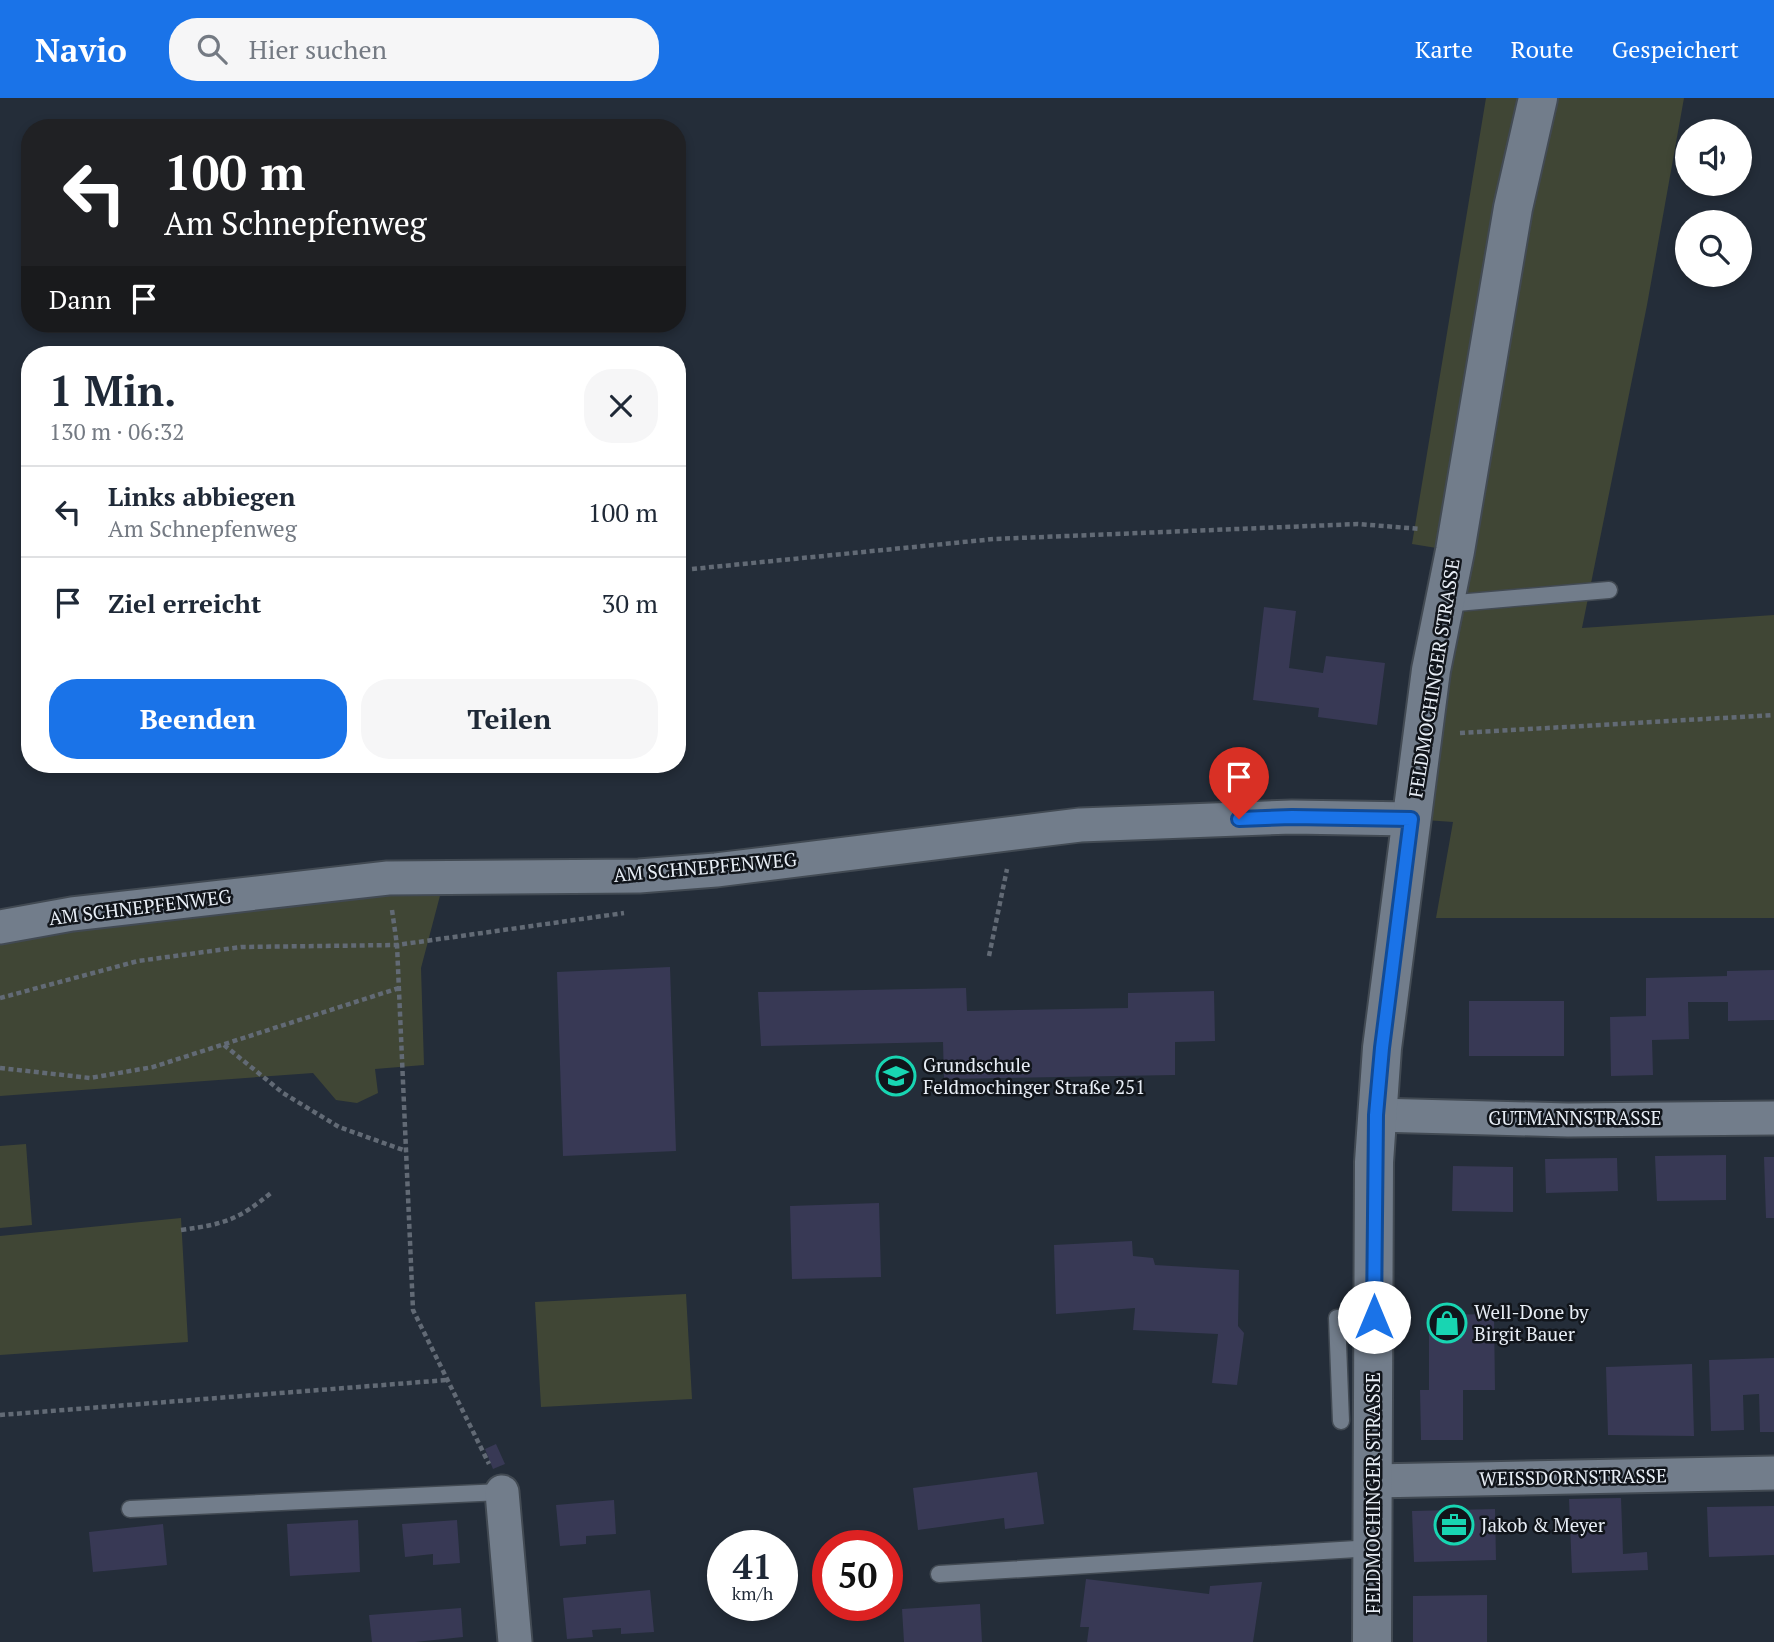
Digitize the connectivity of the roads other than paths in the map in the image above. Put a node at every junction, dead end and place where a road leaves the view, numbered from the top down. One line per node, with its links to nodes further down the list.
1 (1538, 98): 3 (main road, FELDMOCHINGER STRASSE)
2 (1609, 590): 3 (lane)
3 (1445, 604): 4 (main road, FELDMOCHINGER STRASSE)
4 (1411, 819): 5 (street, AM SCHNEPFENWEG); 6 (main road, FELDMOCHINGER STRASSE)
5 (0, 927)
6 (1376, 1115): 7 (street, GUTMANNSTRASSE); 8 (main road, FELDMOCHINGER STRASSE)
7 (1774, 1118)
8 (1374, 1317): 9 (lane); 11 (main road, FELDMOCHINGER STRASSE)
9 (1341, 1421)
10 (1774, 1473): 11 (street, WEISSDORNSTRASSE)
11 (1373, 1481): 14 (main road, FELDMOCHINGER STRASSE)
12 (502, 1492): 13 (lane); 16 (street)
13 (130, 1509)
14 (1373, 1548): 15 (lane); 17 (main road, FELDMOCHINGER STRASSE)
15 (939, 1574)
16 (515, 1642)
17 (1372, 1642)

